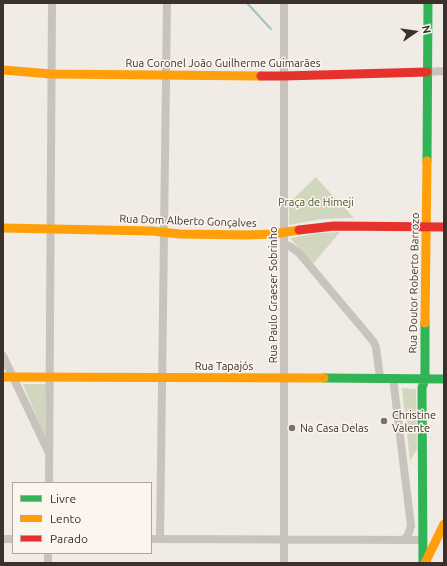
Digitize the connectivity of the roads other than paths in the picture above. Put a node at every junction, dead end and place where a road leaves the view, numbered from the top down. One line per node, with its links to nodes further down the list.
1 (52, 3): 8 (street)
2 (167, 3): 9 (street)
3 (284, 3): 10 (street, Rua Paulo Graeser Sobrinho)
4 (428, 3): 7 (main road, Rua Doutor Roberto Barrozo)
5 (3, 70): 8 (main road, Rua Coronel João Guilherme Guimarães)
6 (444, 71): 7 (street, Rua Coronel João Guilherme Guimarães)
7 (427, 72): 10 (main road, Rua Coronel João Guilherme Guimarães); 11 (main road, Rua Doutor Roberto Barrozo)
8 (51, 74): 9 (main road, Rua Coronel João Guilherme Guimarães); 14 (street)
9 (166, 75): 10 (main road, Rua Coronel João Guilherme Guimarães); 16 (street)
10 (284, 76): 15 (street, Rua Paulo Graeser Sobrinho)
11 (426, 227): 12 (main road, Rua Dom Alberto Gonçalves); 15 (main road, Rua Dom Alberto Gonçalves); 26 (main road, Rua Doutor Roberto Barrozo)
12 (444, 227)
13 (3, 228): 14 (main road, Rua Dom Alberto Gonçalves)
14 (50, 229): 16 (main road, Rua Dom Alberto Gonçalves); 21 (street)
15 (284, 232): 16 (main road, Rua Dom Alberto Gonçalves); 17 (street, Rua Paulo Graeser Sobrinho)
16 (164, 233): 22 (street)
17 (284, 244): 23 (street, Rua Paulo Graeser Sobrinho); 24 (street)
18 (3, 356): 20 (street)
19 (3, 377): 20 (main road, Rua Tapajós)
20 (14, 377): 21 (main road, Rua Tapajós); 28 (street)
21 (50, 377): 22 (main road, Rua Tapajós); 28 (street)
22 (162, 378): 23 (main road, Rua Tapajós); 33 (street)
23 (284, 378): 24 (main road, Rua Tapajós); 34 (street, Rua Paulo Graeser Sobrinho)
24 (380, 378): 25 (main road, Rua Tapajós)
25 (393, 378): 26 (main road, Rua Tapajós); 35 (street)
26 (425, 379): 27 (main road, Rua Tapajós); 31 (main road, Rua Doutor Roberto Barrozo)
27 (444, 379)
28 (49, 453): 29 (street)
29 (49, 482)
30 (444, 524): 37 (main road)
31 (423, 526): 36 (main road, Rua Doutor Roberto Barrozo); 37 (main road)
32 (152, 539): 33 (street)
33 (160, 540): 34 (street)
34 (284, 540): 35 (street); 38 (street, Rua Paulo Graeser Sobrinho)
35 (404, 540): 36 (street)
36 (423, 540): 39 (main road, Rua Doutor Roberto Barrozo)
37 (440, 540): 39 (main road)
38 (284, 563)
39 (424, 563)

